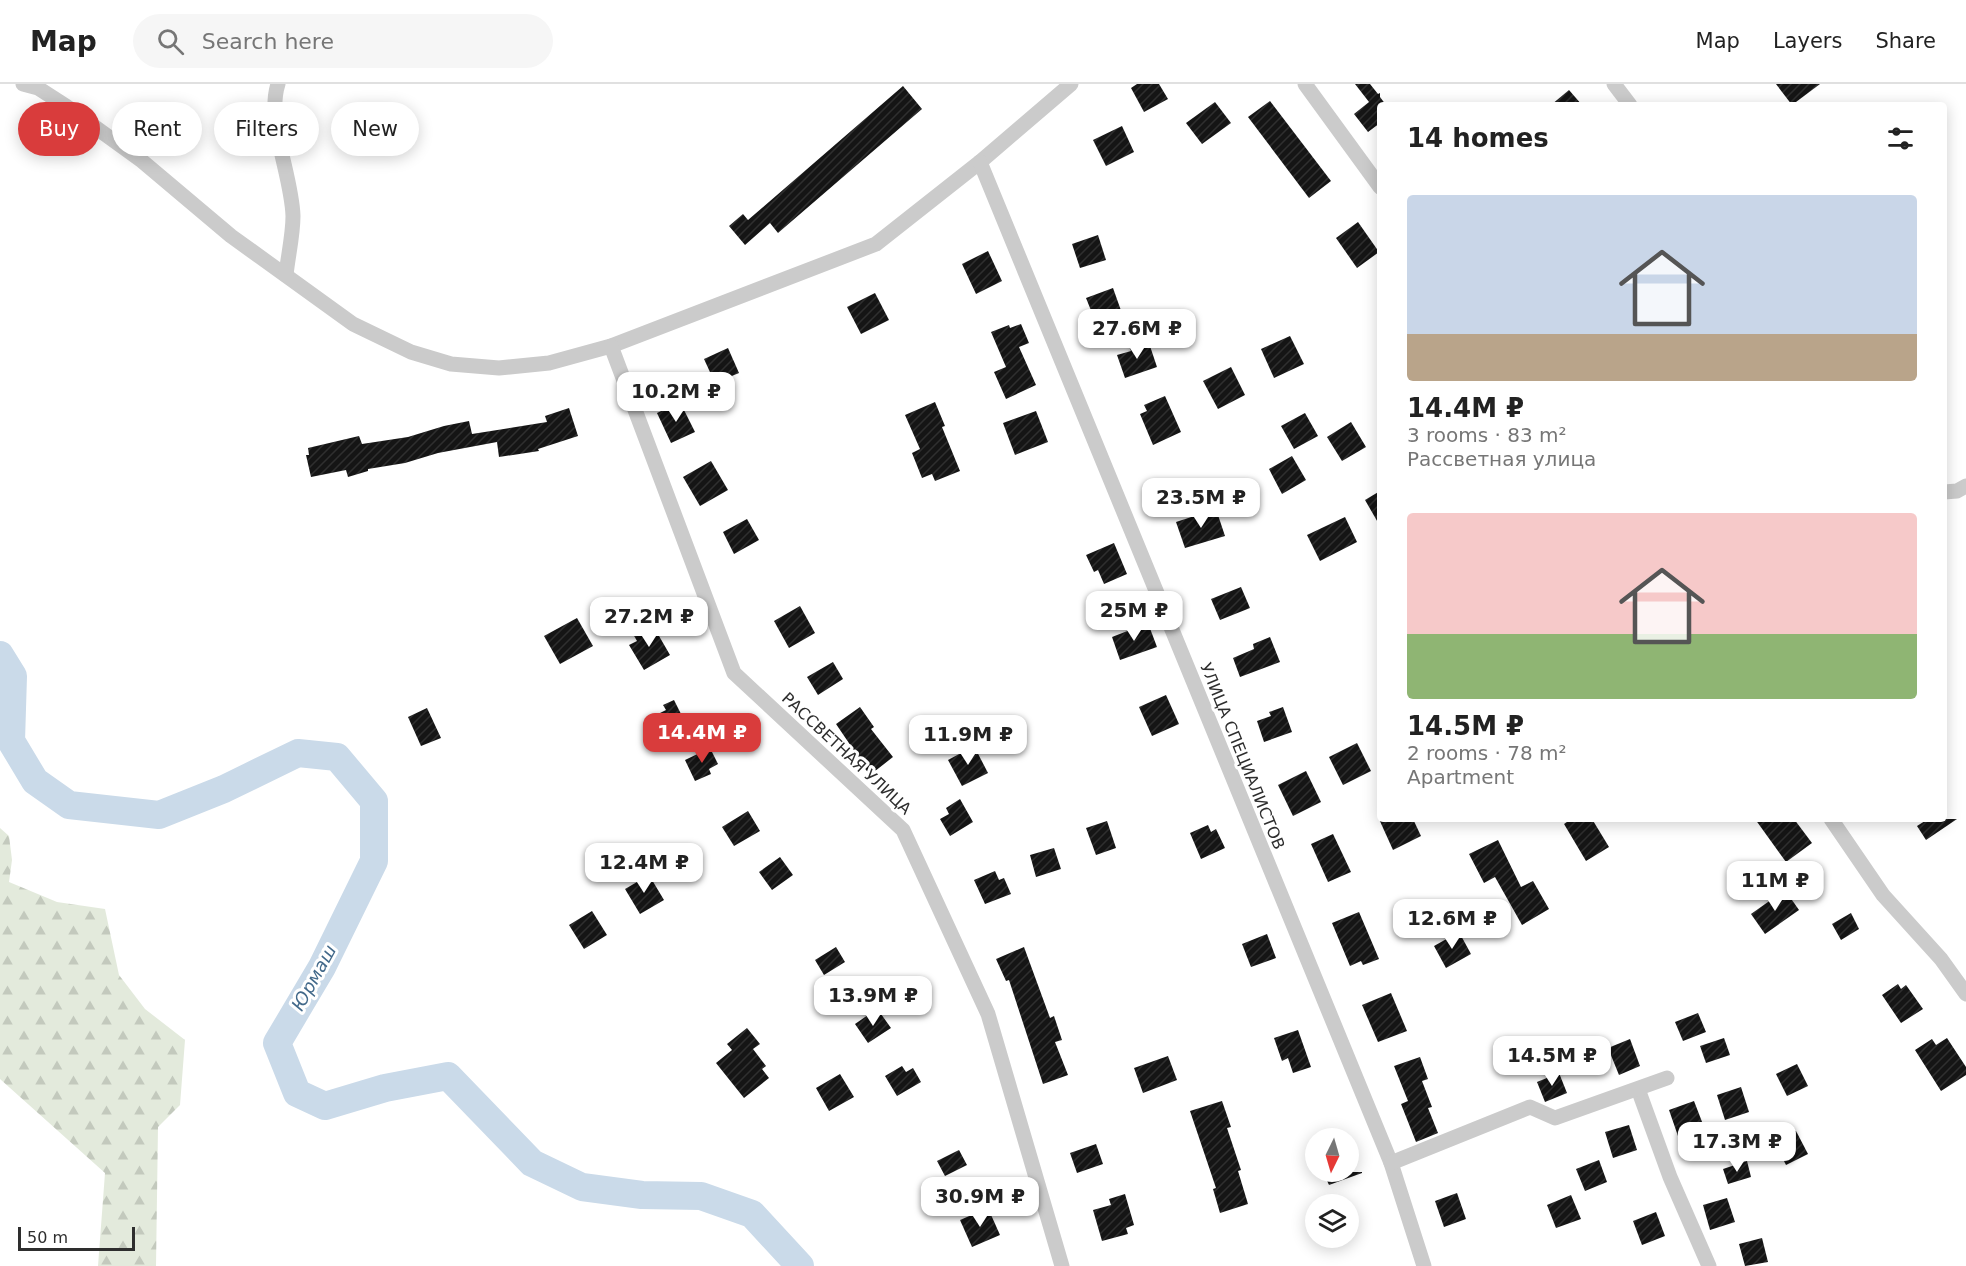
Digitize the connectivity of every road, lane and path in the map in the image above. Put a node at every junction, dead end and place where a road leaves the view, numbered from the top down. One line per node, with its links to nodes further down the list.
1 (23, 84): 9 (street)
2 (278, 84): 9 (street)
3 (1071, 84): 7 (street)
4 (1305, 84): 8 (street)
5 (1614, 84): 6 (street)
6 (1628, 102)
7 (980, 162): 10 (street); 17 (street, УЛИЦА СПЕЦИАЛИСТОВ)
8 (1377, 183)
9 (286, 275): 10 (street)
10 (611, 346): 18 (street, РАССВЕТНАЯ УЛИЦА)
11 (1966, 486): 12 (street)
12 (1947, 492)
13 (1833, 822): 14 (street)
14 (1966, 993)
15 (1666, 1078): 16 (street)
16 (1638, 1089): 17 (street); 20 (street)
17 (1391, 1163): 19 (street, УЛИЦА СПЕЦИАЛИСТОВ)
18 (1062, 1266)
19 (1424, 1266)
20 (1709, 1266)

